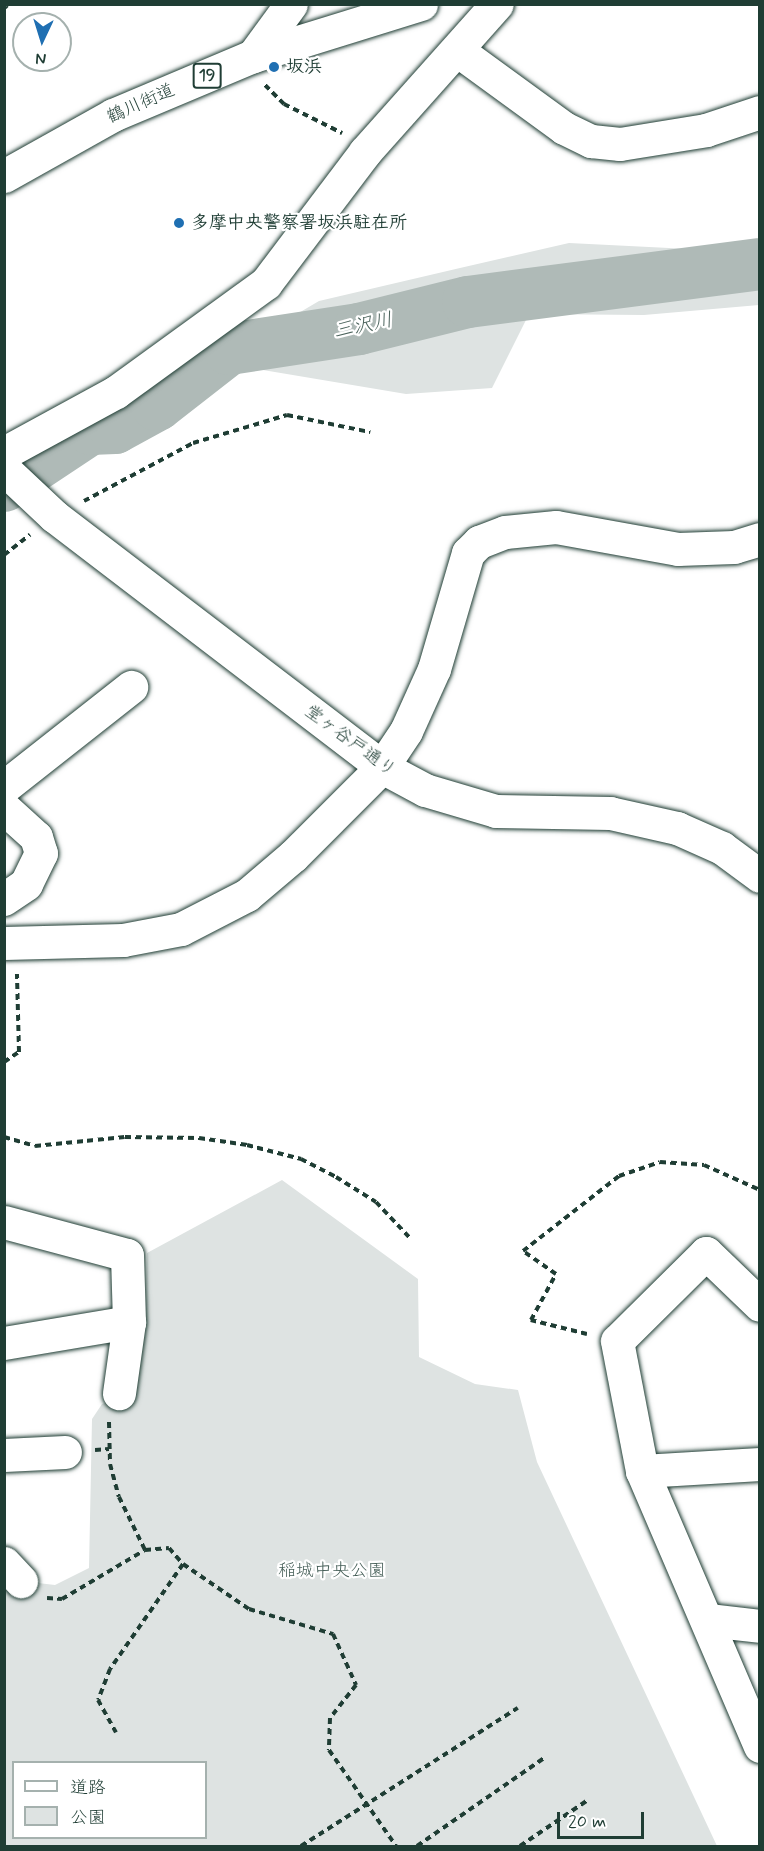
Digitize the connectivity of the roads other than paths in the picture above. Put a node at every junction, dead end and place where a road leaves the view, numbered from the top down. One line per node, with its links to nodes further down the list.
1 (291, 4): 5 (street)
2 (421, 4): 5 (street, 鶴川街道 / 19)
3 (496, 4): 4 (street)
4 (457, 50): 6 (street); 8 (street)
5 (254, 57): 7 (street, 鶴川街道 / 19)
6 (759, 112)
7 (4, 176)
8 (4, 453)
9 (4, 469): 12 (street, 堂ヶ谷戸通り)
10 (759, 539): 12 (street)
11 (131, 687): 13 (street)
12 (382, 767): 15 (street, 堂ヶ谷戸通り); 17 (street)
13 (4, 787)
14 (4, 808): 16 (street)
15 (759, 876)
16 (4, 899)
17 (10, 943)
18 (4, 1222): 20 (street)
19 (759, 1305): 26 (street)
20 (129, 1323): 21 (street); 22 (street)
21 (4, 1343)
22 (120, 1393)
23 (65, 1452): 24 (street)
24 (4, 1455)
25 (759, 1464): 26 (street)
26 (642, 1471): 27 (street)
27 (708, 1620): 28 (street); 29 (street)
28 (759, 1626)
29 (759, 1746)

